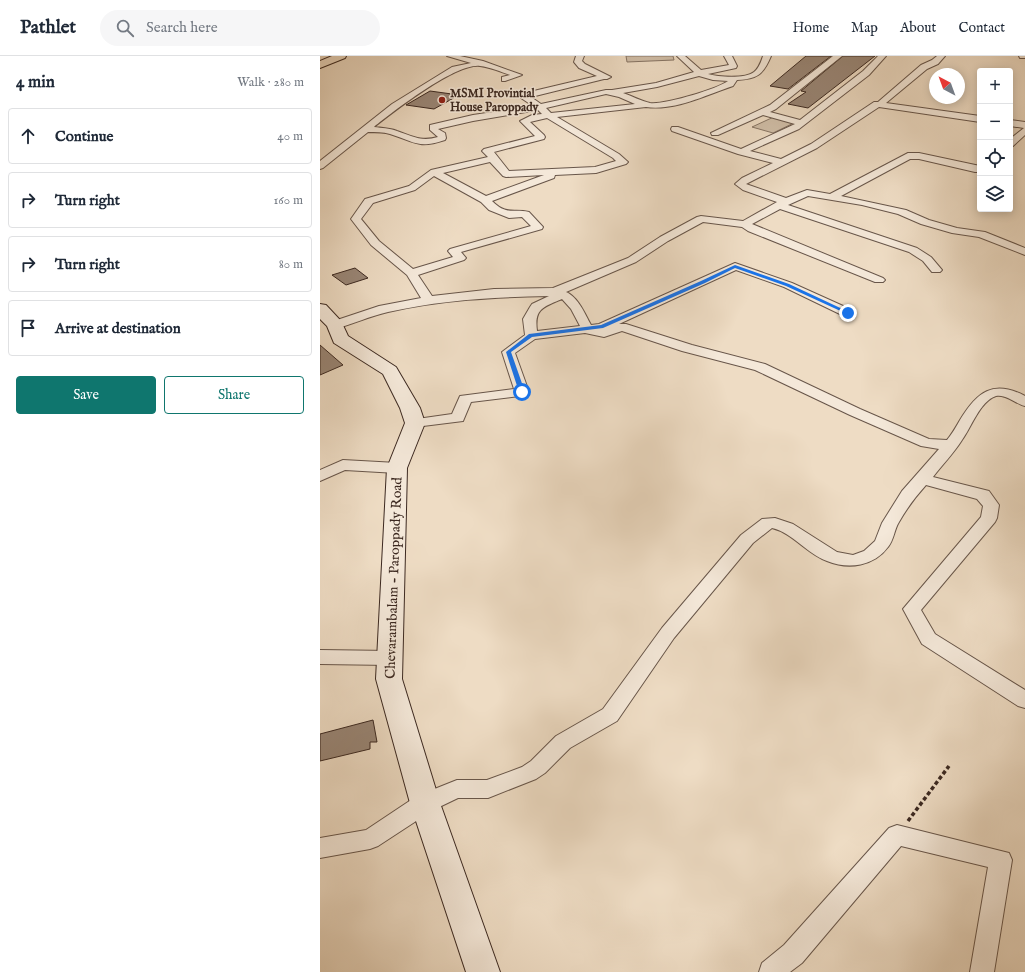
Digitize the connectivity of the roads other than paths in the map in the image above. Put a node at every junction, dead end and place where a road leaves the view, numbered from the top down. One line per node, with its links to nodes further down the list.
1 (342, 56): 11 (highway)
2 (451, 56): 10 (street)
3 (580, 56): 14 (street)
4 (681, 56): 12 (street)
5 (728, 56): 12 (street)
6 (767, 56): 15 (street)
7 (838, 56): 21 (street)
8 (882, 56): 24 (street)
9 (941, 56): 18 (street)
10 (480, 63): 13 (street); 27 (street)
11 (320, 65)
12 (699, 73): 15 (street); 16 (street)
13 (506, 79)
14 (612, 79): 16 (street); 20 (street)
15 (734, 79): 19 (street)
16 (632, 88): 17 (street)
17 (614, 92): 19 (street); 20 (street)
18 (880, 104): 23 (street); 34 (street)
19 (646, 105): 22 (street)
20 (540, 107): 22 (street); 27 (street)
21 (762, 112): 24 (street); 30 (street)
22 (549, 116): 33 (street); 37 (street)
23 (977, 118)
24 (801, 123): 32 (street)
25 (1013, 123): 26 (street)
26 (1025, 125)
27 (367, 128): 35 (street)
28 (675, 129): 32 (street)
29 (1025, 130): 31 (street)
30 (715, 133)
31 (1013, 141)
32 (741, 152): 34 (street)
33 (492, 158): 37 (street); 38 (street)
34 (782, 162): 41 (street)
35 (320, 166)
36 (977, 169): 39 (street)
37 (566, 171): 40 (street)
38 (434, 172): 40 (street); 45 (street)
39 (831, 197): 41 (street); 43 (street)
40 (485, 200): 45 (street)
41 (783, 203): 42 (street); 44 (street)
42 (745, 224): 46 (street); 47 (street)
43 (1025, 252)
44 (936, 270)
45 (411, 273): 48 (street)
46 (879, 280)
47 (558, 293): 48 (street); 51 (street); 52 (street)
48 (429, 301): 50 (street)
49 (848, 313): 51 (street)
50 (328, 317): 54 (main road)
51 (587, 328): 52 (street); 55 (street)
52 (531, 336): 54 (street)
53 (1025, 402): 55 (street)
54 (415, 423): 56 (main road, Chevarambalam - Paroppady Road)
55 (951, 444): 58 (street)
56 (397, 468): 57 (street); 60 (main road, Chevarambalam - Paroppady Road)
57 (320, 476)
58 (923, 479): 61 (street); 62 (street)
59 (320, 657): 60 (street)
60 (390, 658): 62 (main road, Chevarambalam - Paroppady Road)
61 (1025, 700)
62 (424, 803): 63 (street); 64 (main road, Chevarambalam - Paroppady Road)
63 (320, 848)
64 (483, 972)
65 (771, 972): 66 (street)
66 (982, 972)

